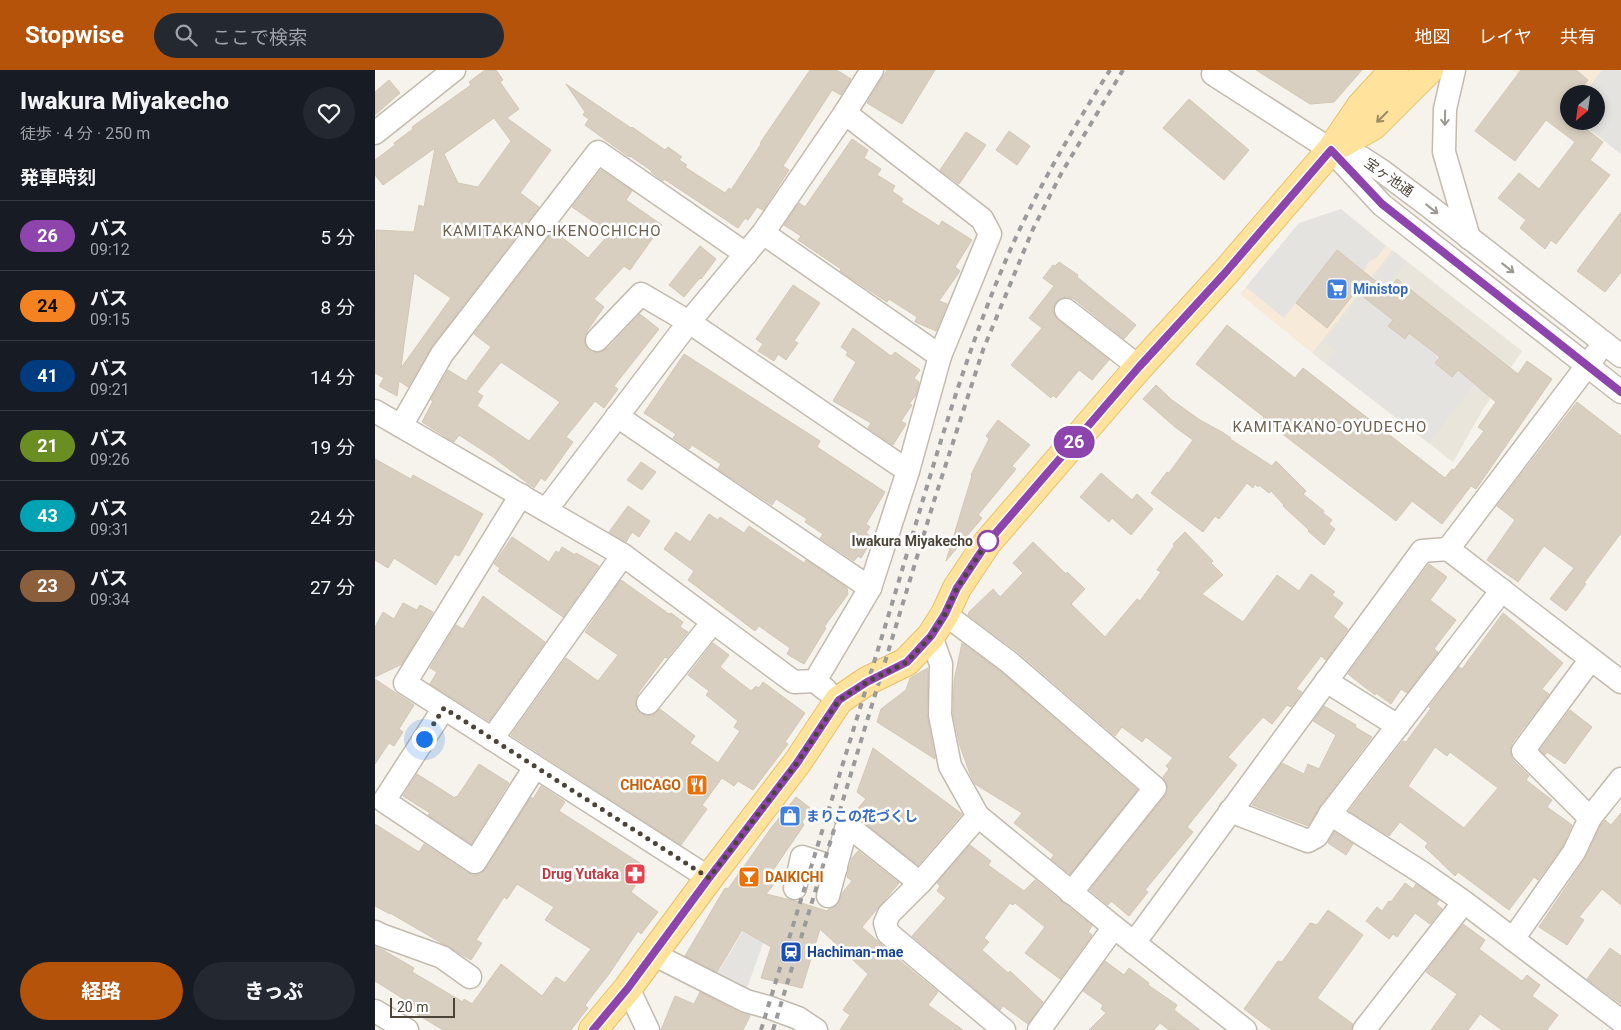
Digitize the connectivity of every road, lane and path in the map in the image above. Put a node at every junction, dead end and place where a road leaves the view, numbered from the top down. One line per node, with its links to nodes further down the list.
1 (454, 70): 8 (street)
2 (872, 70): 7 (street)
3 (1216, 70): 9 (street)
4 (1393, 70): 9 (main road)
5 (1429, 70): 9 (main road, one-way to 9)
6 (1454, 70): 11 (street, one-way to 11)
7 (845, 112): 10 (street); 17 (street)
8 (375, 133)
9 (1331, 150): 11 (street, 宝ヶ池通, one-way to 11); 18 (street, 宝ヶ池通); 19 (main road)
10 (763, 233): 12 (street); 17 (street)
11 (1469, 238): 16 (street, 宝ヶ池通, one-way to 16)
12 (746, 254): 14 (street); 23 (street)
13 (1066, 310): 19 (street)
14 (689, 322): 15 (street); 22 (street); 24 (street)
15 (597, 340)
16 (1613, 350): 18 (street)
17 (940, 356): 24 (street)
18 (1587, 366): 20 (street, 宝ヶ池通); 27 (street)
19 (1139, 367): 32 (main road)
20 (1621, 392)
21 (375, 411): 23 (street)
22 (617, 416): 26 (street); 29 (street)
23 (401, 426): 25 (street)
24 (908, 471): 29 (street)
25 (521, 495): 26 (street); 39 (street)
26 (546, 510): 28 (street)
27 (1448, 549): 30 (street); 35 (street)
28 (623, 555): 31 (street); 41 (street)
29 (870, 588): 34 (street)
30 (1502, 590): 33 (street); 40 (street)
31 (713, 622): 34 (street); 38 (street)
32 (938, 625): 37 (main road); 46 (street); 52 (street)
33 (1591, 659): 36 (street); 47 (street)
34 (815, 681): 37 (street)
35 (1326, 681): 40 (street); 44 (street)
36 (1621, 682)
37 (839, 700): 49 (main road)
38 (647, 703)
39 (444, 708): 41 (street); 42 (street)
40 (1398, 726): 45 (street)
41 (492, 739): 42 (street)
42 (535, 767): 49 (street)
43 (1621, 778): 47 (street)
44 (1230, 811): 45 (street); 58 (street)
45 (1330, 814): 54 (street)
46 (978, 816): 50 (street); 52 (street)
47 (1590, 818): 57 (street)
48 (836, 868): 50 (street); 51 (street); 53 (street)
49 (709, 878): 59 (main road)
50 (919, 883): 68 (street)
51 (795, 888)
52 (1071, 893): 55 (street)
53 (828, 896)
54 (1464, 902): 57 (street); 71 (street)
55 (1114, 927): 58 (street); 69 (street)
56 (375, 932): 60 (street)
57 (1513, 939): 63 (street)
58 (1134, 943): 70 (street)
59 (653, 954): 61 (main road); 67 (street)
60 (470, 977)
61 (628, 988): 65 (main road); 66 (street)
62 (375, 1011): 64 (street)
63 (1617, 1020)
64 (407, 1030)
65 (593, 1030)
66 (648, 1030)
67 (816, 1030)
68 (1004, 1030)
69 (1039, 1030)
70 (1245, 1030)
71 (1364, 1030)

